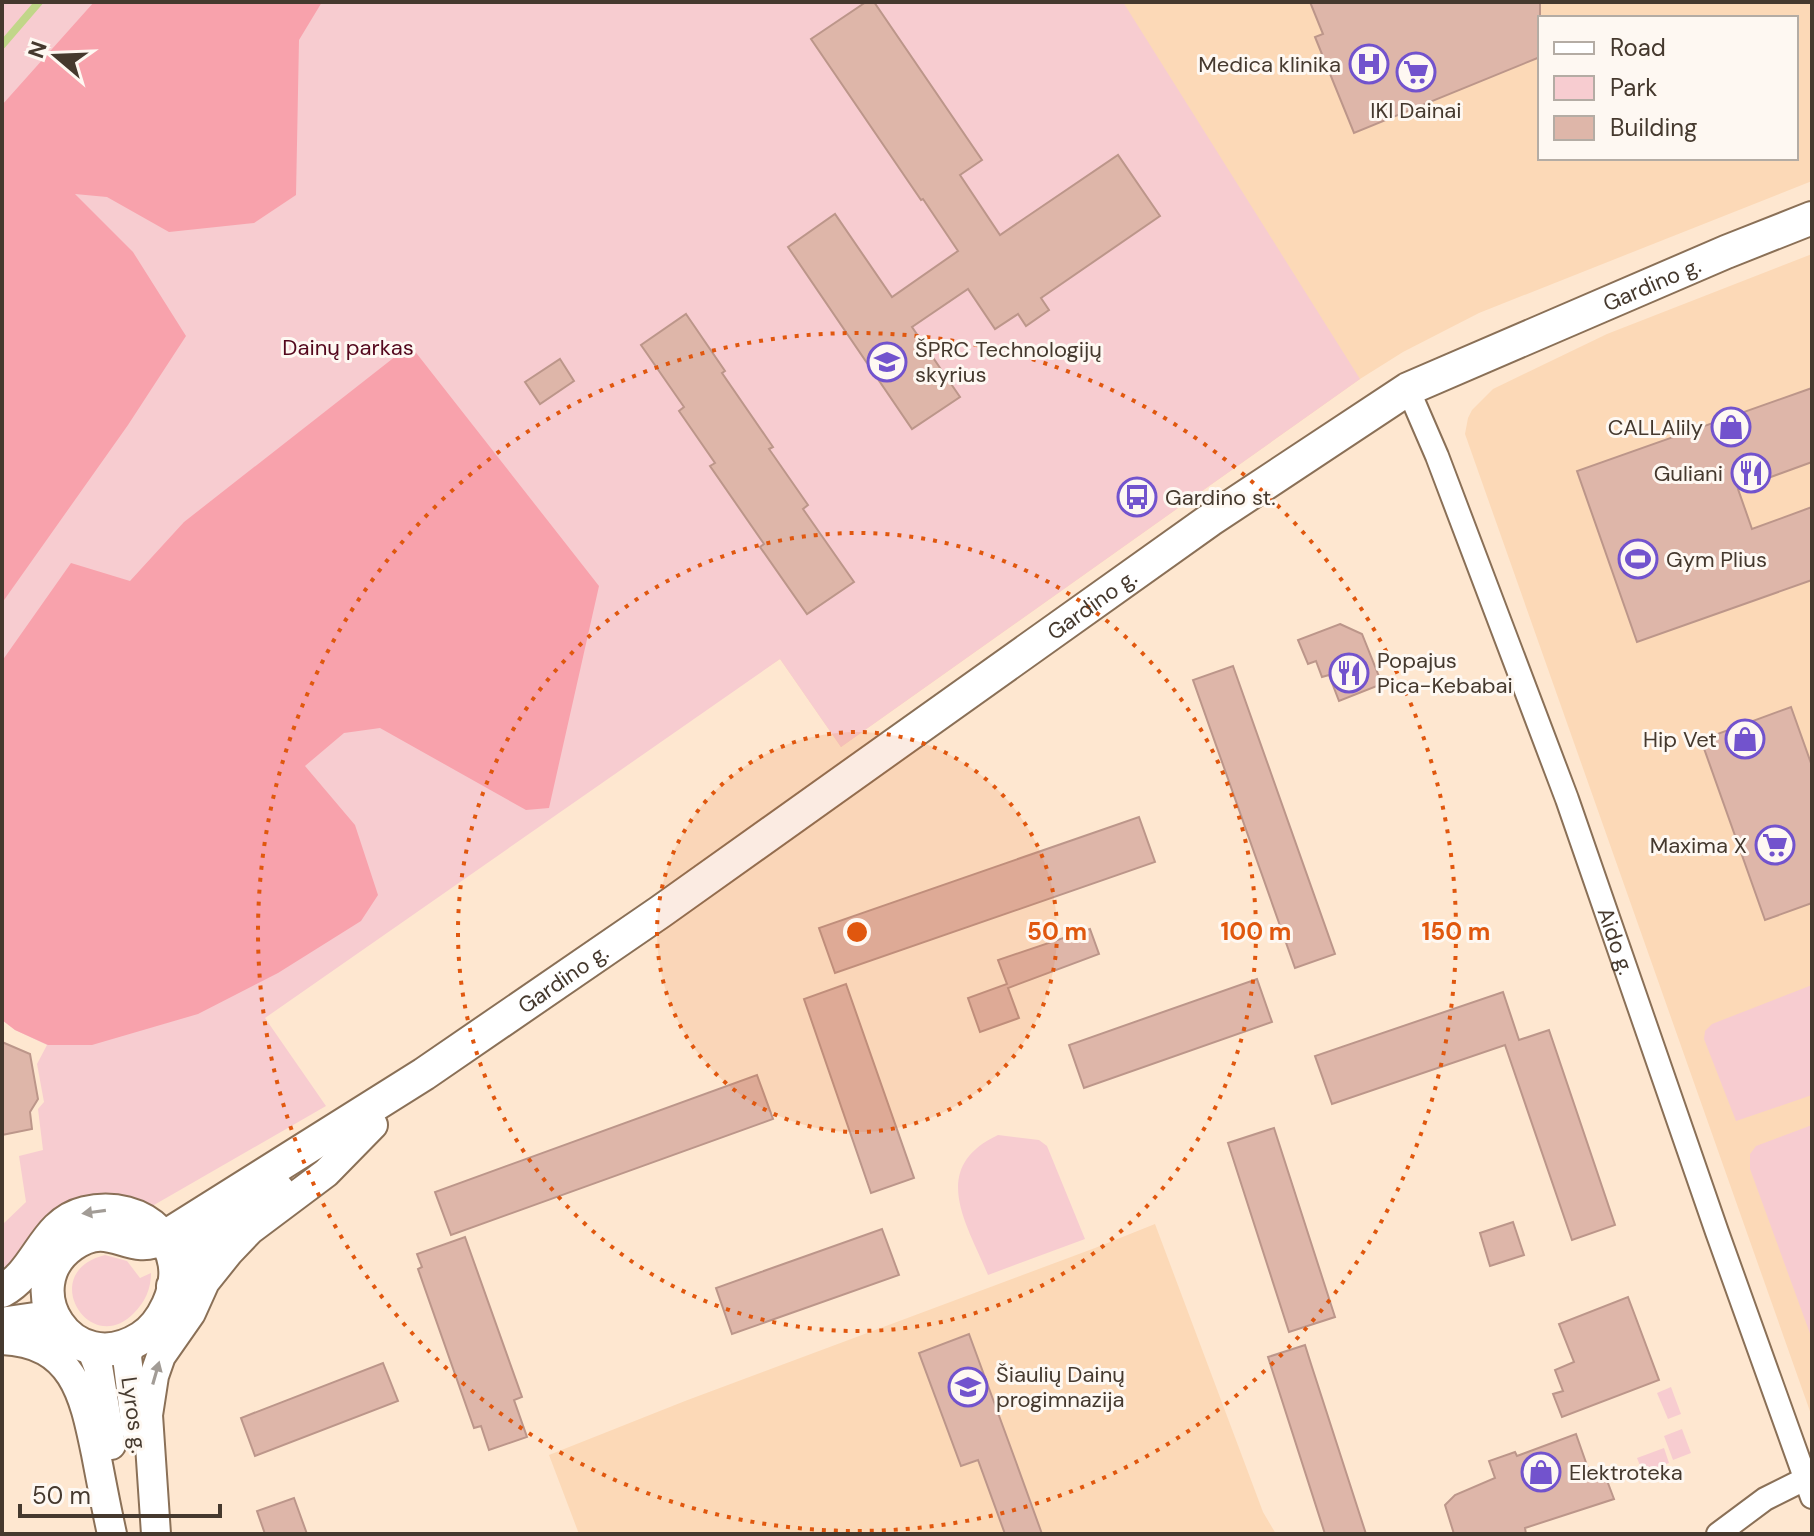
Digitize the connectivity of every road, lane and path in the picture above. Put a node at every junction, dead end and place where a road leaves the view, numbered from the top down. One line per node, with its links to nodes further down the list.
1 (1812, 218): 2 (main road, Gardino g.)
2 (1408, 389): 3 (main road, Gardino g.); 13 (street, Aido g.)
3 (424, 1074): 4 (main road, Gardino g.); 5 (main road)
4 (373, 1125): 6 (main road, Gardino g.); 16 (street, one-way to 4)
5 (152, 1227): 6 (main road); 7 (main road, one-way to 7); 9 (main road)
6 (173, 1286): 11 (main road, Gardino g.)
7 (2, 1291)
8 (2, 1324): 9 (main road)
9 (56, 1324): 12 (main road)
10 (2, 1340): 14 (street)
11 (130, 1344): 12 (main road); 16 (street, Lyros g.)
12 (91, 1348): 15 (street, Lyros g.)
13 (1809, 1488): 17 (street)
14 (112, 1534)
15 (123, 1534)
16 (153, 1534)
17 (1718, 1534)

